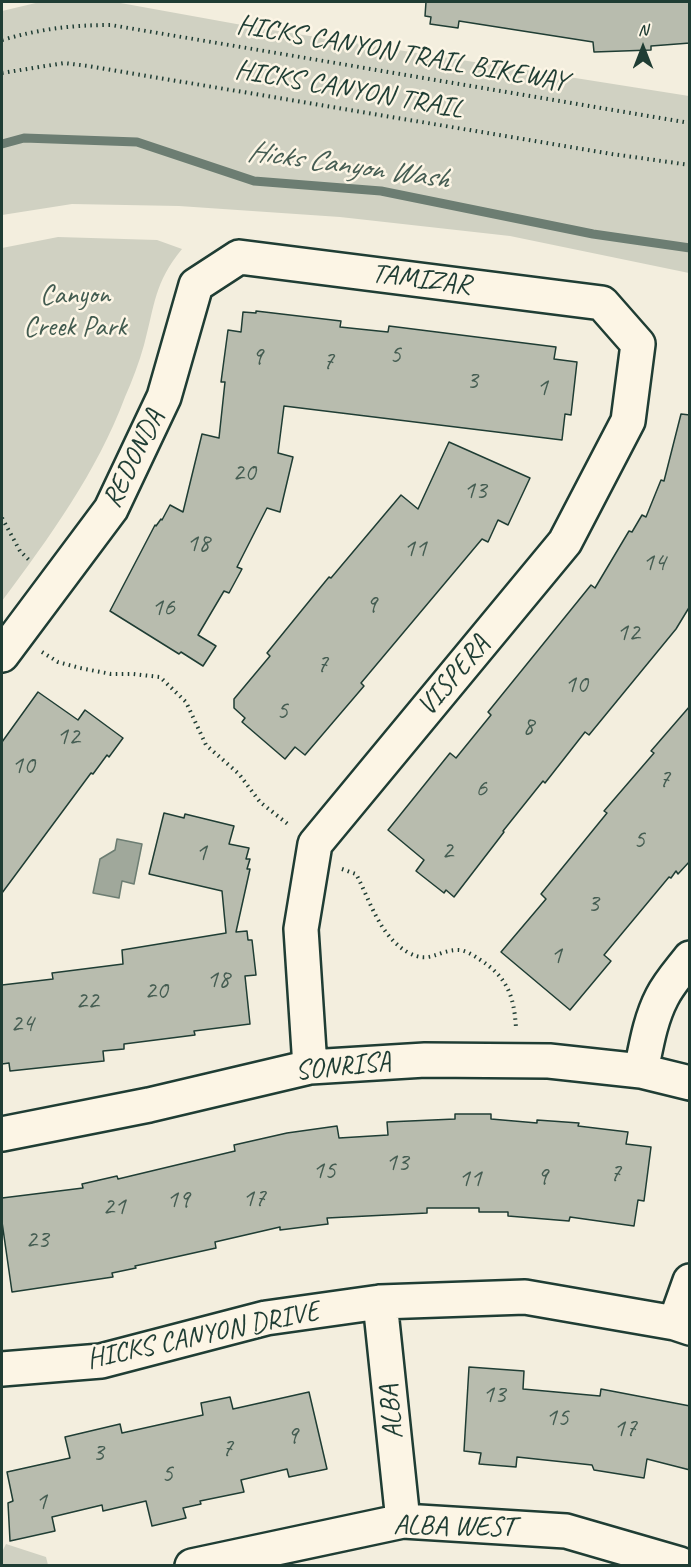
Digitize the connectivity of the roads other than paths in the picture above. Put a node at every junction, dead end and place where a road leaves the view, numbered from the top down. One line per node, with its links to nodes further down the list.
1 (239, 257): 2 (street, TAMIZAR); 3 (street, REDONDA)
2 (602, 303): 5 (street, VISPERA)
3 (2, 655)
4 (690, 958): 6 (street)
5 (310, 1067): 6 (street, SONRISA); 8 (street, SONRISA)
6 (641, 1071): 7 (street, SONRISA)
7 (690, 1083)
8 (2, 1134)
9 (690, 1281): 11 (street)
10 (380, 1302): 11 (street, HICKS CANYON DRIVE); 12 (street, HICKS CANYON DRIVE); 13 (street, ALBA)
11 (682, 1326)
12 (2, 1369)
13 (403, 1521): 14 (street, ALBA WEST); 15 (street, ALBA WEST)
14 (679, 1565)
15 (192, 1566)

